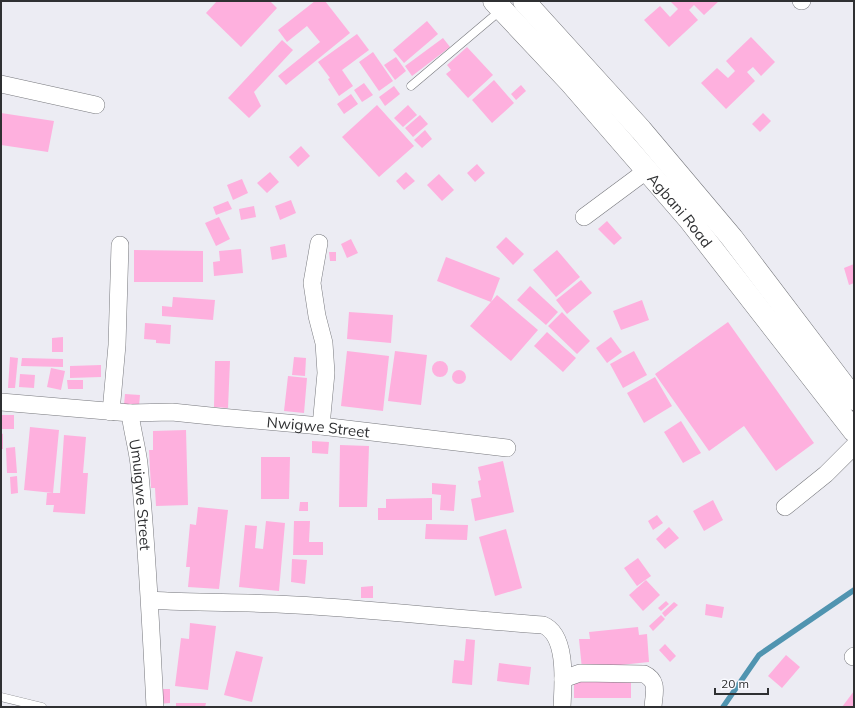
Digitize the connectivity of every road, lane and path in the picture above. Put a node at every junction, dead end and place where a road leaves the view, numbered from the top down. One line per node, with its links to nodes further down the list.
1 (524, 1): 10 (main road, Agbani Road)
2 (498, 5): 4 (lane); 6 (main road, Agbani Road)
3 (1, 84): 5 (street)
4 (412, 86)
5 (96, 106)
6 (646, 171): 7 (street); 15 (main road, Agbani Road)
7 (584, 217)
8 (319, 243): 14 (street)
9 (120, 245): 12 (street)
10 (854, 399)
11 (1, 402): 12 (street)
12 (111, 412): 13 (street)
13 (130, 413): 14 (street, Nwigwe Street); 19 (street, Umuigwe Street)
14 (321, 426): 17 (street, Nwigwe Street)
15 (854, 431)
16 (854, 446): 18 (street)
17 (507, 448)
18 (785, 507)
19 (150, 600): 20 (street); 23 (street, Umuigwe Street)
20 (564, 678): 24 (street); 25 (street)
21 (1, 697): 22 (lane)
22 (42, 707)
23 (155, 707)
24 (562, 707)
25 (654, 707)

